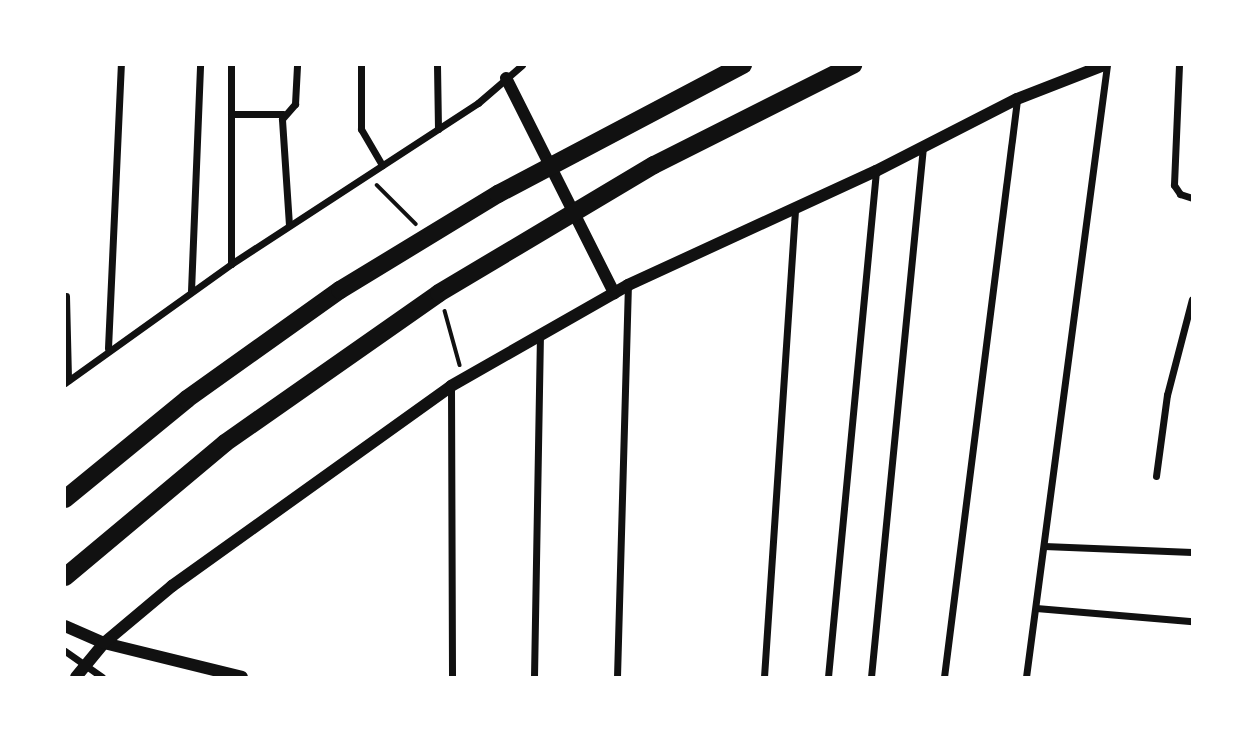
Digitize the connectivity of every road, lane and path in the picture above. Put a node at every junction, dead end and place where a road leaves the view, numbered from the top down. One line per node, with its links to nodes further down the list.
1 (121, 65): 34 (street)
2 (200, 65): 27 (street)
3 (231, 65): 14 (street)
4 (297, 65): 15 (street)
5 (361, 65): 18 (street)
6 (437, 65): 16 (street)
7 (522, 65): 12 (street)
8 (743, 65): 24 (highway)
9 (853, 65): 28 (highway)
10 (1106, 65): 13 (street); 40 (street)
11 (1179, 65): 21 (street)
12 (510, 71): 16 (street); 29 (street)
13 (1017, 99): 17 (street); 58 (street)
14 (231, 114): 15 (street); 25 (street)
15 (283, 114): 23 (street)
16 (438, 129): 18 (street)
17 (923, 147): 19 (street); 57 (street)
18 (382, 165): 23 (street)
19 (876, 171): 22 (street); 56 (street)
20 (378, 186): 24 (path)
21 (1192, 198)
22 (795, 208): 26 (street); 55 (street)
23 (289, 225): 25 (street)
24 (425, 236): 39 (highway)
25 (231, 264): 27 (street)
26 (628, 285): 29 (street); 54 (street)
27 (191, 291): 34 (street)
28 (439, 293): 35 (path); 42 (highway)
29 (614, 293): 33 (street)
30 (66, 296): 36 (street)
31 (1192, 299): 32 (street)
32 (1189, 315): 38 (street)
33 (540, 333): 37 (street); 53 (street)
34 (108, 348): 36 (street)
35 (461, 369)
36 (66, 381)
37 (451, 386): 46 (street); 52 (street)
38 (1156, 476)
39 (65, 499)
40 (1044, 546): 41 (street); 43 (street)
41 (1192, 552)
42 (65, 577)
43 (1035, 608): 44 (street); 59 (street)
44 (1192, 621)
45 (65, 626): 46 (street)
46 (104, 643): 48 (street); 51 (street)
47 (65, 651): 48 (street)
48 (86, 667): 49 (street); 50 (street)
49 (76, 677)
50 (102, 677)
51 (242, 677)
52 (452, 677)
53 (534, 677)
54 (617, 677)
55 (764, 677)
56 (828, 677)
57 (872, 677)
58 (944, 677)
59 (1026, 677)

